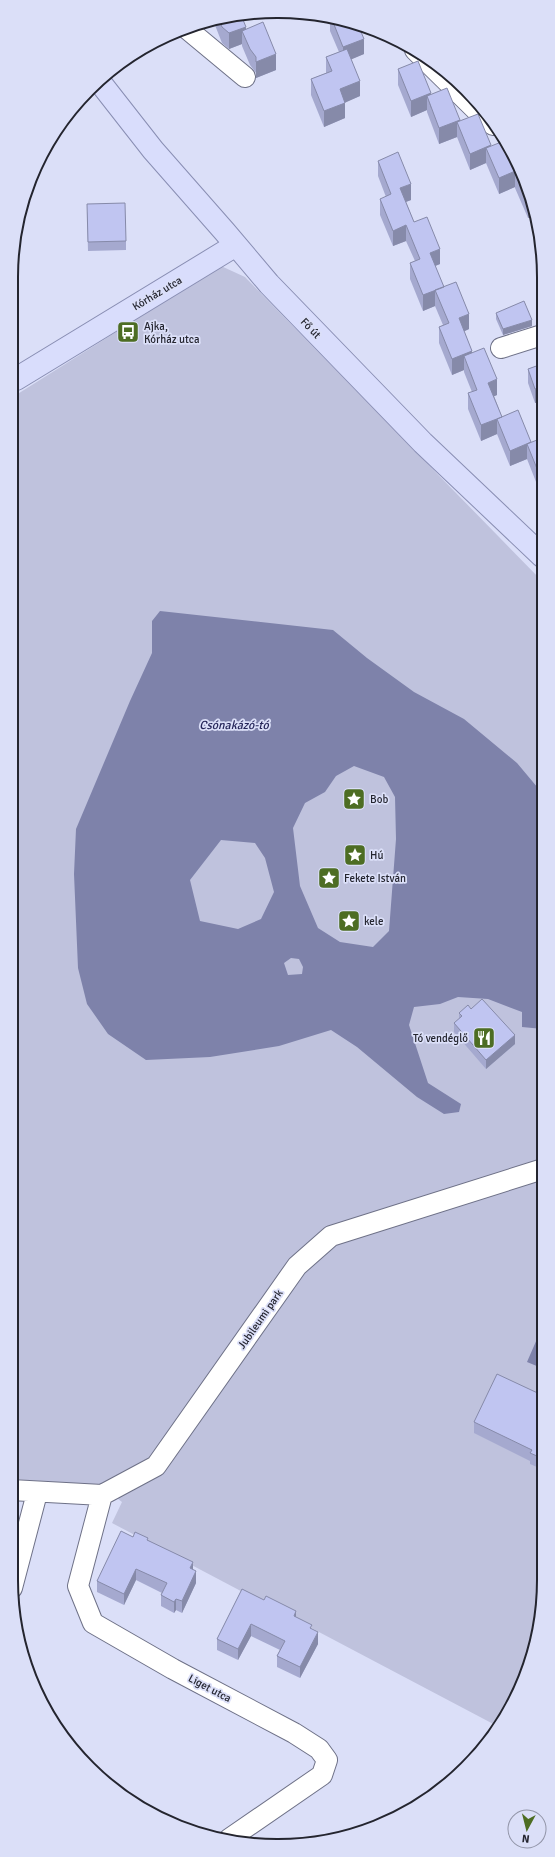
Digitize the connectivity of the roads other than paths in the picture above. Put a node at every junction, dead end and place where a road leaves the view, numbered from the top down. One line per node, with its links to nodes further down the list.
1 (192, 33): 2 (street)
2 (245, 77)
3 (444, 78): 5 (street)
4 (103, 85): 6 (main road, Fő út)
5 (476, 110)
6 (236, 245): 9 (main road, Kórház utca); 10 (main road, Fő út)
7 (537, 337): 8 (street)
8 (501, 348)
9 (18, 378)
10 (537, 551)
11 (537, 1171): 14 (street, Jubileumi park)
12 (18, 1491): 13 (street)
13 (36, 1492): 14 (street); 15 (street)
14 (102, 1495): 16 (street, Liget utca)
15 (18, 1564)
16 (234, 1835)

